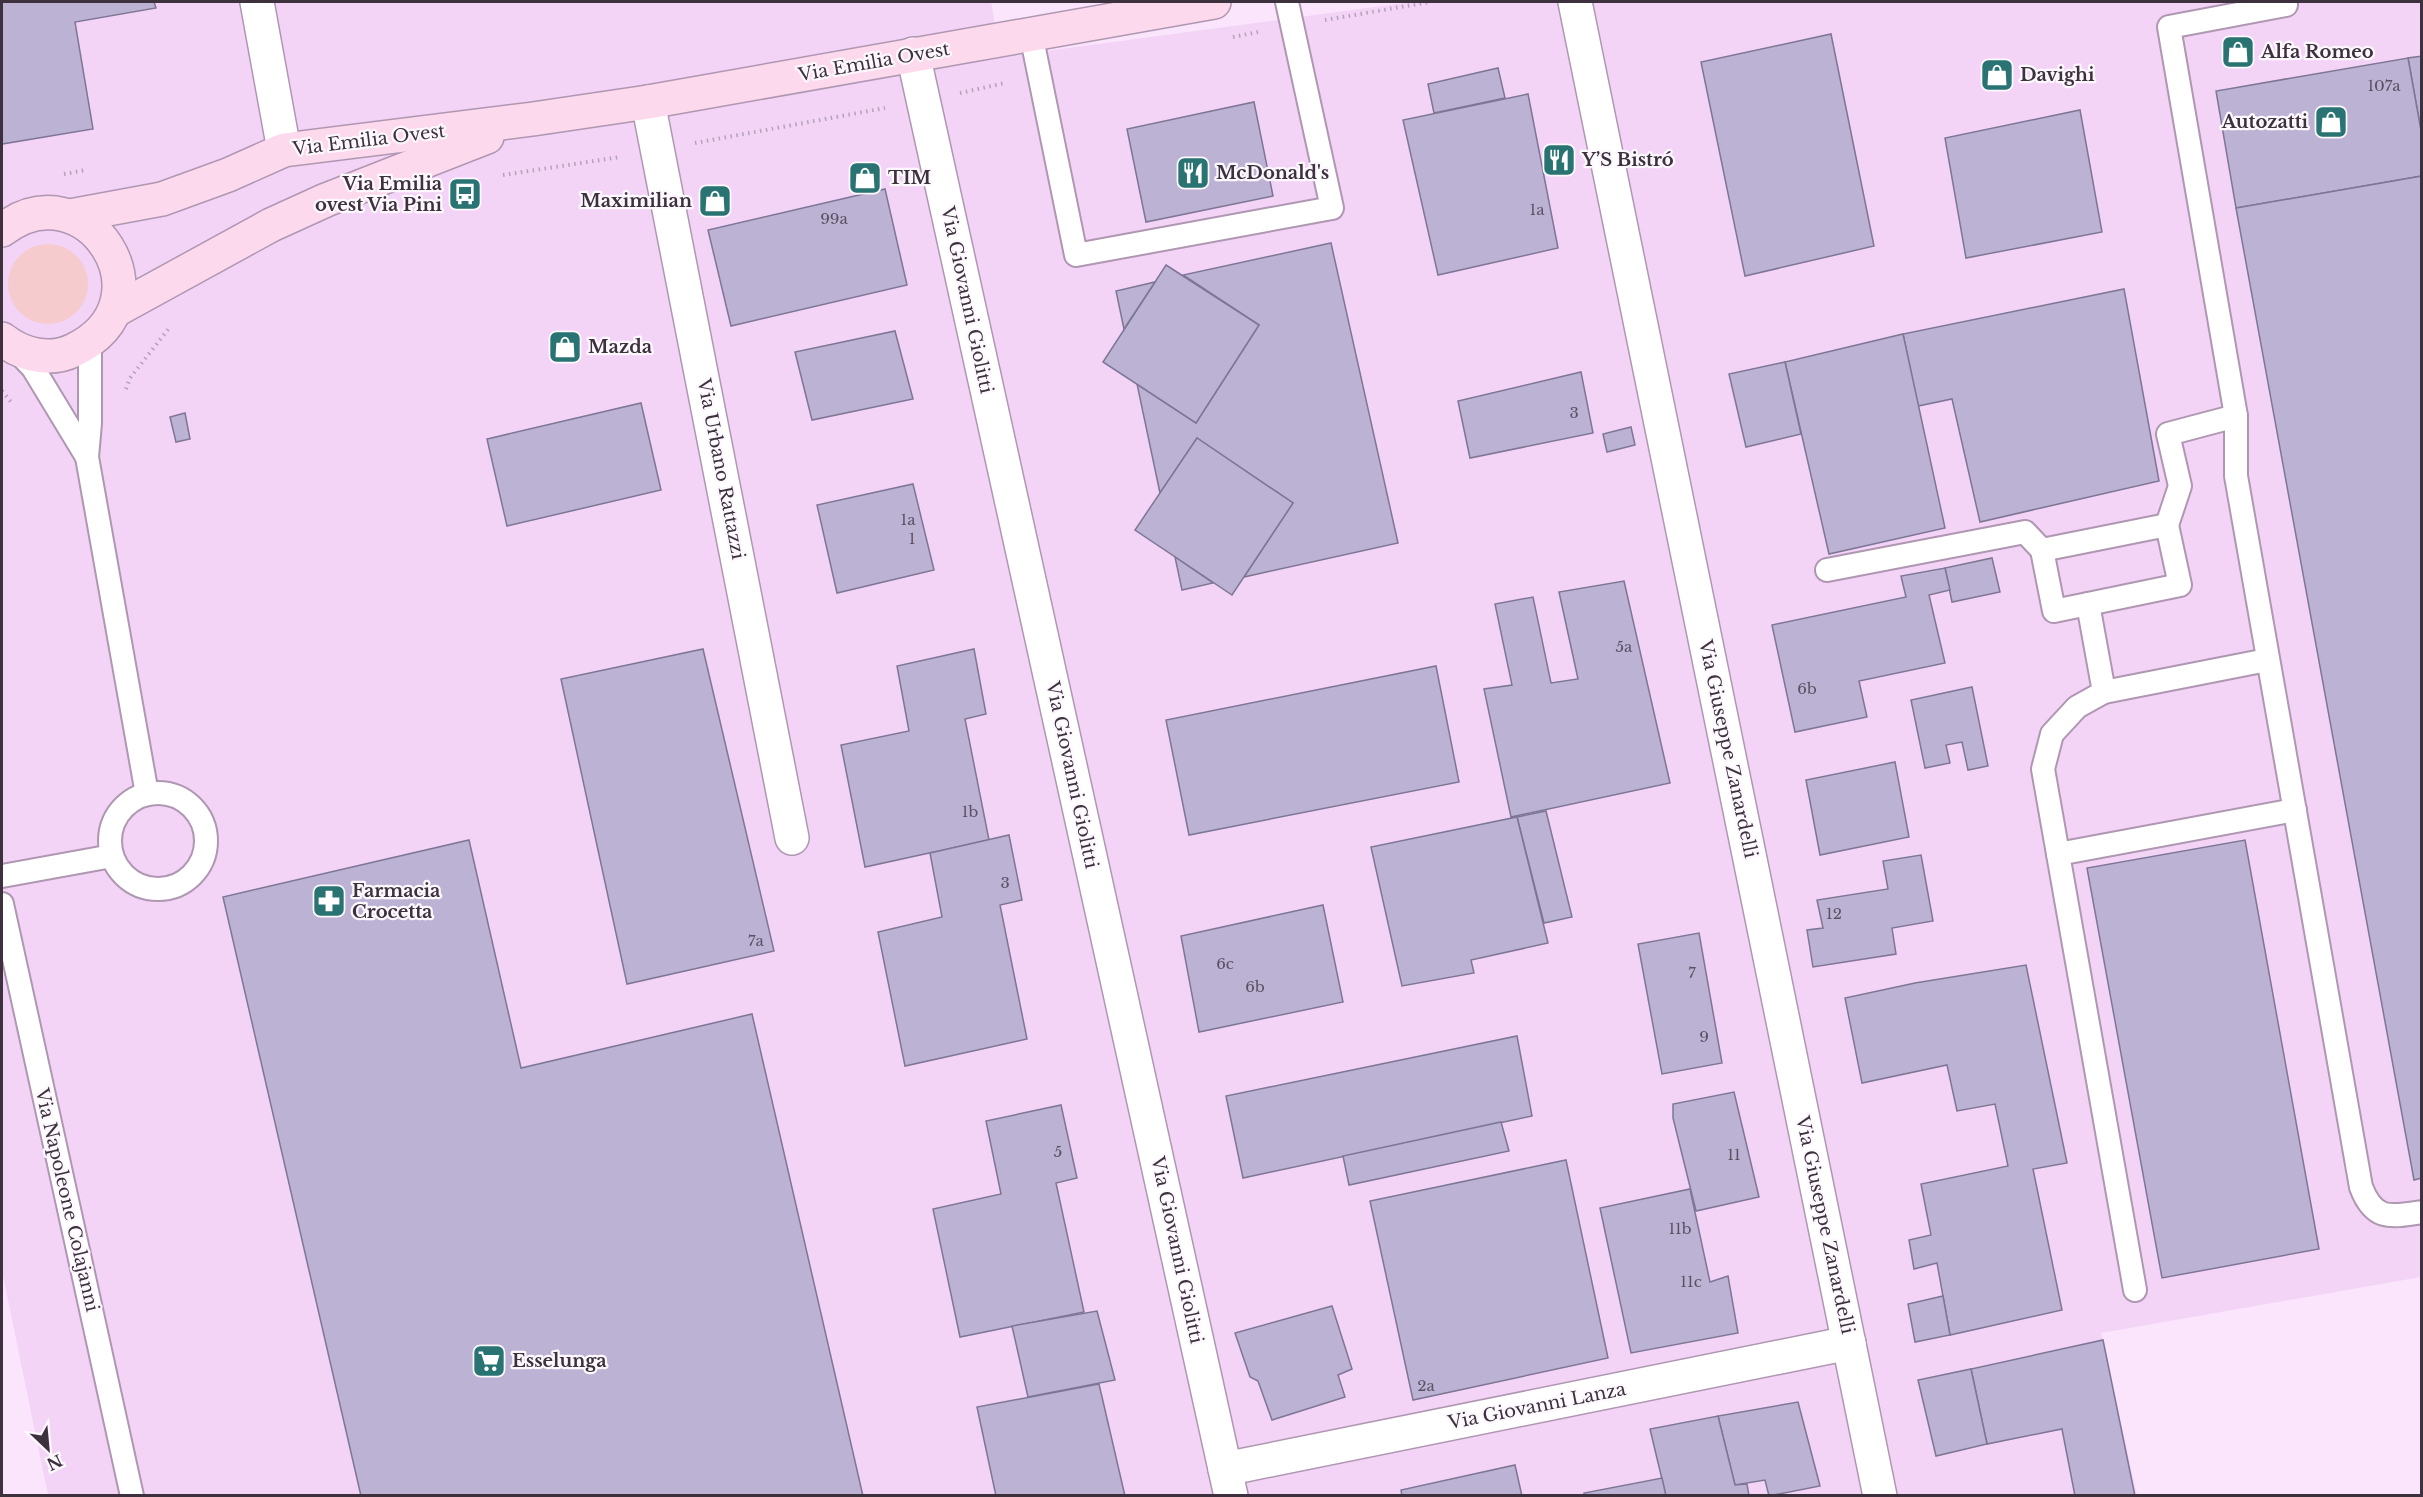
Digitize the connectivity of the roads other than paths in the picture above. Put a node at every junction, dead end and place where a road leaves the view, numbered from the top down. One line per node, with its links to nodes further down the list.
1 (257, 2): 10 (street)
2 (1214, 2): 6 (main road, Via Emilia Ovest)
3 (1287, 2): 6 (lane)
4 (1575, 2): 33 (street, Via Giuseppe Zanardelli)
5 (2292, 3): 16 (lane)
6 (1031, 34): 7 (main road, Via Emilia Ovest)
7 (913, 54): 8 (main road, Via Emilia Ovest); 34 (street, Via Giovanni Giolitti)
8 (648, 102): 9 (main road, Via Emilia Ovest); 26 (street, Via Urbano Rattazzi)
9 (533, 119): 10 (main road, Via Emilia Ovest); 13 (main road, Via Emilia Ovest)
10 (284, 150): 11 (main road, Via Emilia Ovest)
11 (70, 216): 12 (main road, Via Emilia Ovest); 13 (main road, Via Emilia Ovest)
12 (2, 229)
13 (116, 310): 14 (main road, Via Emilia Ovest)
14 (90, 343): 15 (main road, Via Emilia Ovest); 17 (lane)
15 (8, 344): 17 (lane)
16 (2236, 416): 18 (lane); 22 (lane)
17 (87, 457): 24 (lane)
18 (2167, 525): 19 (lane); 21 (lane)
19 (2042, 550): 20 (lane); 21 (lane)
20 (1827, 570)
21 (2088, 604): 23 (lane)
22 (2267, 660): 23 (lane); 25 (lane)
23 (2104, 693): 27 (lane)
24 (147, 794): 28 (lane); 28 (lane)
25 (2295, 810): 27 (lane); 31 (lane)
26 (792, 838)
27 (2058, 854): 32 (lane)
28 (112, 856): 29 (lane)
29 (2, 876)
30 (2, 904): 35 (lane, Via Napoleone Colajanni)
31 (2421, 1212)
32 (2135, 1290)
33 (1849, 1343): 34 (street, Via Giovanni Lanza); 36 (street, Via Giuseppe Zanardelli)
34 (1228, 1482)
35 (132, 1496)
36 (1880, 1496)

